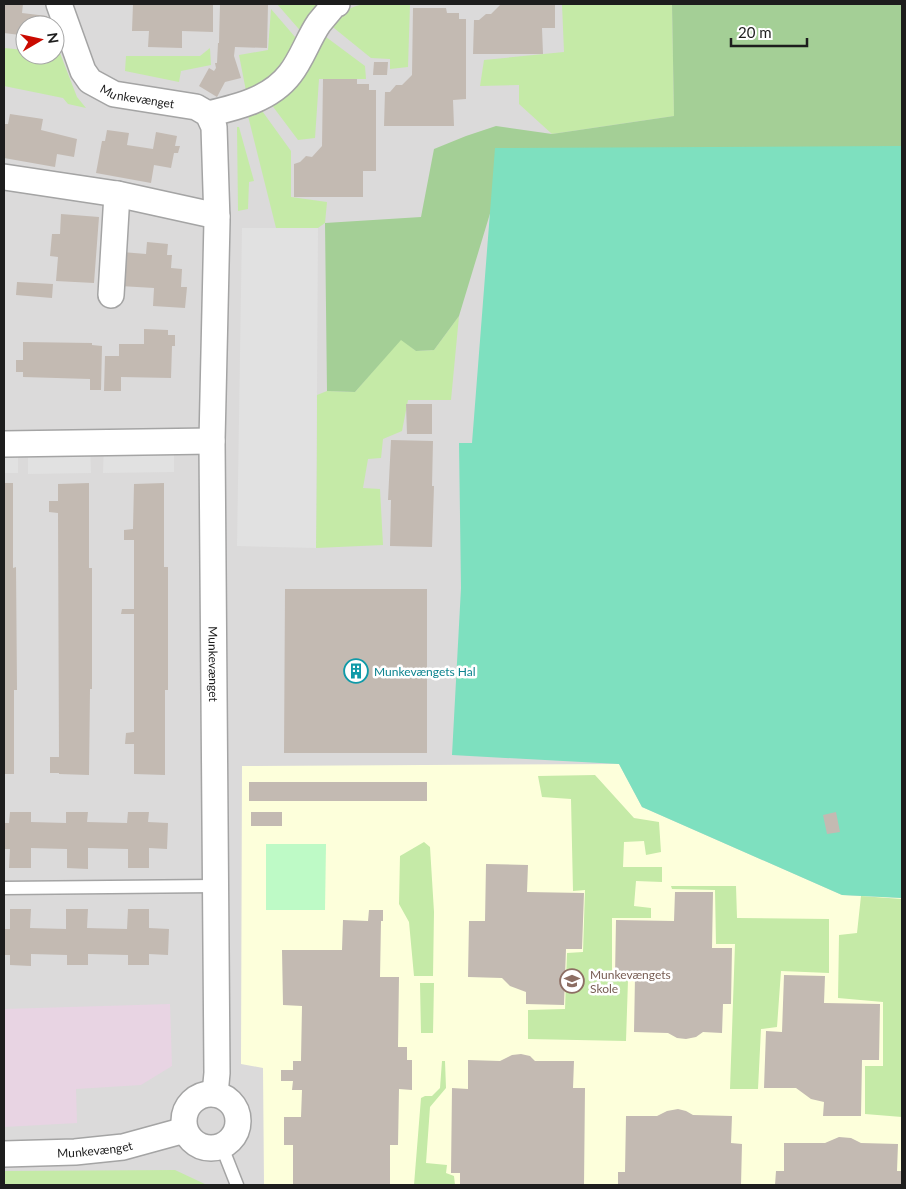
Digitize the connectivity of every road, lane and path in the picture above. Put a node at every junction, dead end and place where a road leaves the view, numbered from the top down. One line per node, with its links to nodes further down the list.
1 (59, 4): 3 (street, Munkevænget)
2 (337, 4): 3 (street)
3 (208, 114): 6 (street, Munkevænget)
4 (4, 177): 5 (street)
5 (117, 194): 6 (street); 7 (street)
6 (217, 216): 8 (street, Munkevænget)
7 (111, 296)
8 (212, 441): 9 (street); 10 (street, Munkevænget)
9 (4, 444)
10 (215, 886): 11 (lane); 12 (street, Munkevænget)
11 (4, 888)
12 (215, 1094): 13 (street); 14 (street)
13 (185, 1130): 14 (street); 15 (street, Munkevænget)
14 (222, 1147): 16 (lane)
15 (4, 1154)
16 (237, 1185)

